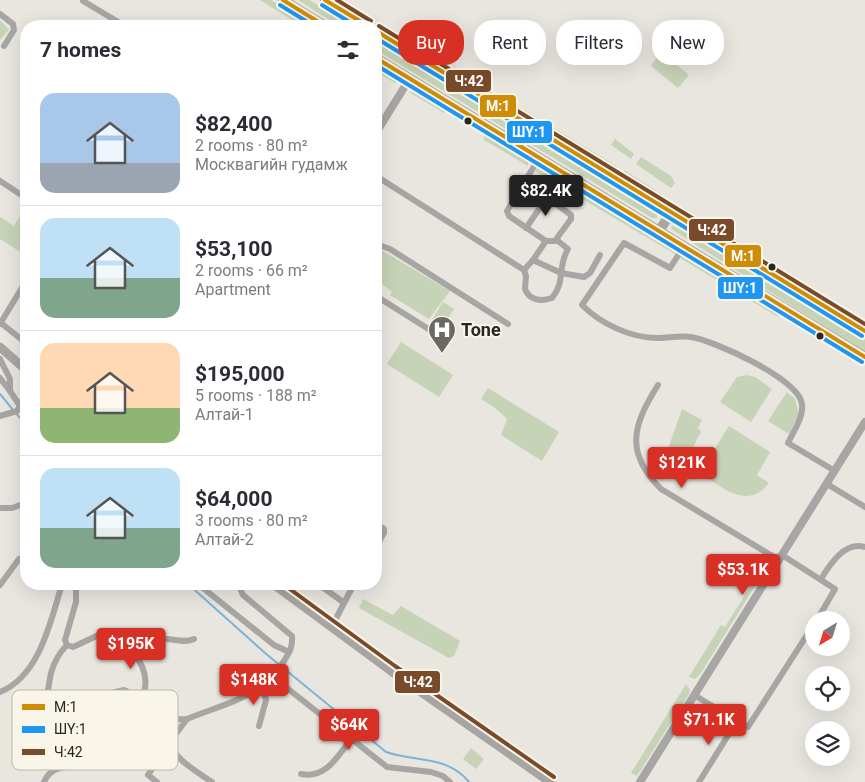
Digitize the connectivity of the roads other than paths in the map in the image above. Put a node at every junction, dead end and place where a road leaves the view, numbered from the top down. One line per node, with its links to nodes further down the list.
1 (283, 0): 6 (highway)
2 (324, 0): 7 (highway)
3 (83, 1): 5 (street)
4 (0, 14): 9 (street)
5 (116, 20)
6 (315, 20)
7 (358, 20)
8 (382, 35): 17 (highway)
9 (4, 46)
10 (382, 62): 11 (highway)
11 (410, 78): 12 (street); 13 (highway)
12 (382, 122)
13 (539, 158): 18 (street); 19 (highway)
14 (382, 180): 26 (street)
15 (0, 181): 16 (street)
16 (20, 194)
17 (671, 213): 19 (highway); 33 (highway)
18 (526, 228): 20 (street); 21 (street)
19 (659, 231): 23 (highway)
20 (546, 241): 21 (street); 25 (street)
21 (558, 241): 27 (street)
22 (382, 246): 31 (street)
23 (684, 246): 36 (highway); 45 (street)
24 (600, 255): 27 (street)
25 (533, 260): 26 (street); 27 (street)
26 (524, 270): 27 (street)
27 (561, 273)
28 (20, 291): 30 (street)
29 (382, 300): 32 (street)
30 (0, 323): 34 (street)
31 (508, 324)
32 (430, 330)
33 (865, 331)
34 (20, 338)
35 (0, 347): 38 (main road)
36 (865, 357)
37 (0, 359): 41 (street)
38 (20, 365)
39 (0, 378): 41 (street)
40 (658, 385): 51 (street)
41 (12, 394): 42 (street); 43 (street)
42 (20, 403)
43 (0, 416)
44 (865, 422): 45 (street)
45 (835, 471): 46 (street)
46 (827, 484): 48 (street); 51 (street)
47 (20, 505): 49 (street)
48 (865, 507)
49 (0, 508)
50 (865, 547): 53 (street)
51 (781, 558): 53 (street); 75 (street)
52 (19, 559): 54 (street)
53 (821, 579): 63 (street)
54 (0, 585)
55 (60, 590): 74 (street)
56 (76, 590): 67 (street)
57 (205, 590): 69 (street)
58 (241, 590): 69 (street)
59 (281, 590): 64 (main road)
60 (326, 590): 62 (street)
61 (350, 590): 62 (street)
62 (343, 602): 64 (street)
63 (822, 611)
64 (331, 628): 90 (main road)
65 (805, 638): 78 (street)
66 (194, 639): 68 (street)
67 (67, 645): 68 (street); 72 (street)
68 (134, 653): 73 (street)
69 (288, 654): 70 (street)
70 (273, 677): 71 (street); 81 (street)
71 (263, 687): 76 (street); 79 (street)
72 (49, 690)
73 (143, 690)
74 (0, 692)
75 (694, 695): 78 (street); 91 (street)
76 (187, 719): 77 (street); 80 (street)
77 (178, 720)
78 (737, 721): 92 (street)
79 (259, 726)
80 (178, 730)
81 (351, 739): 85 (street); 89 (street)
82 (178, 755): 88 (street)
83 (55, 770): 86 (street)
84 (151, 770): 87 (street)
85 (301, 774)
86 (44, 782)
87 (157, 782)
88 (212, 782)
89 (450, 782)
90 (550, 782)
91 (640, 782)
92 (699, 782)

